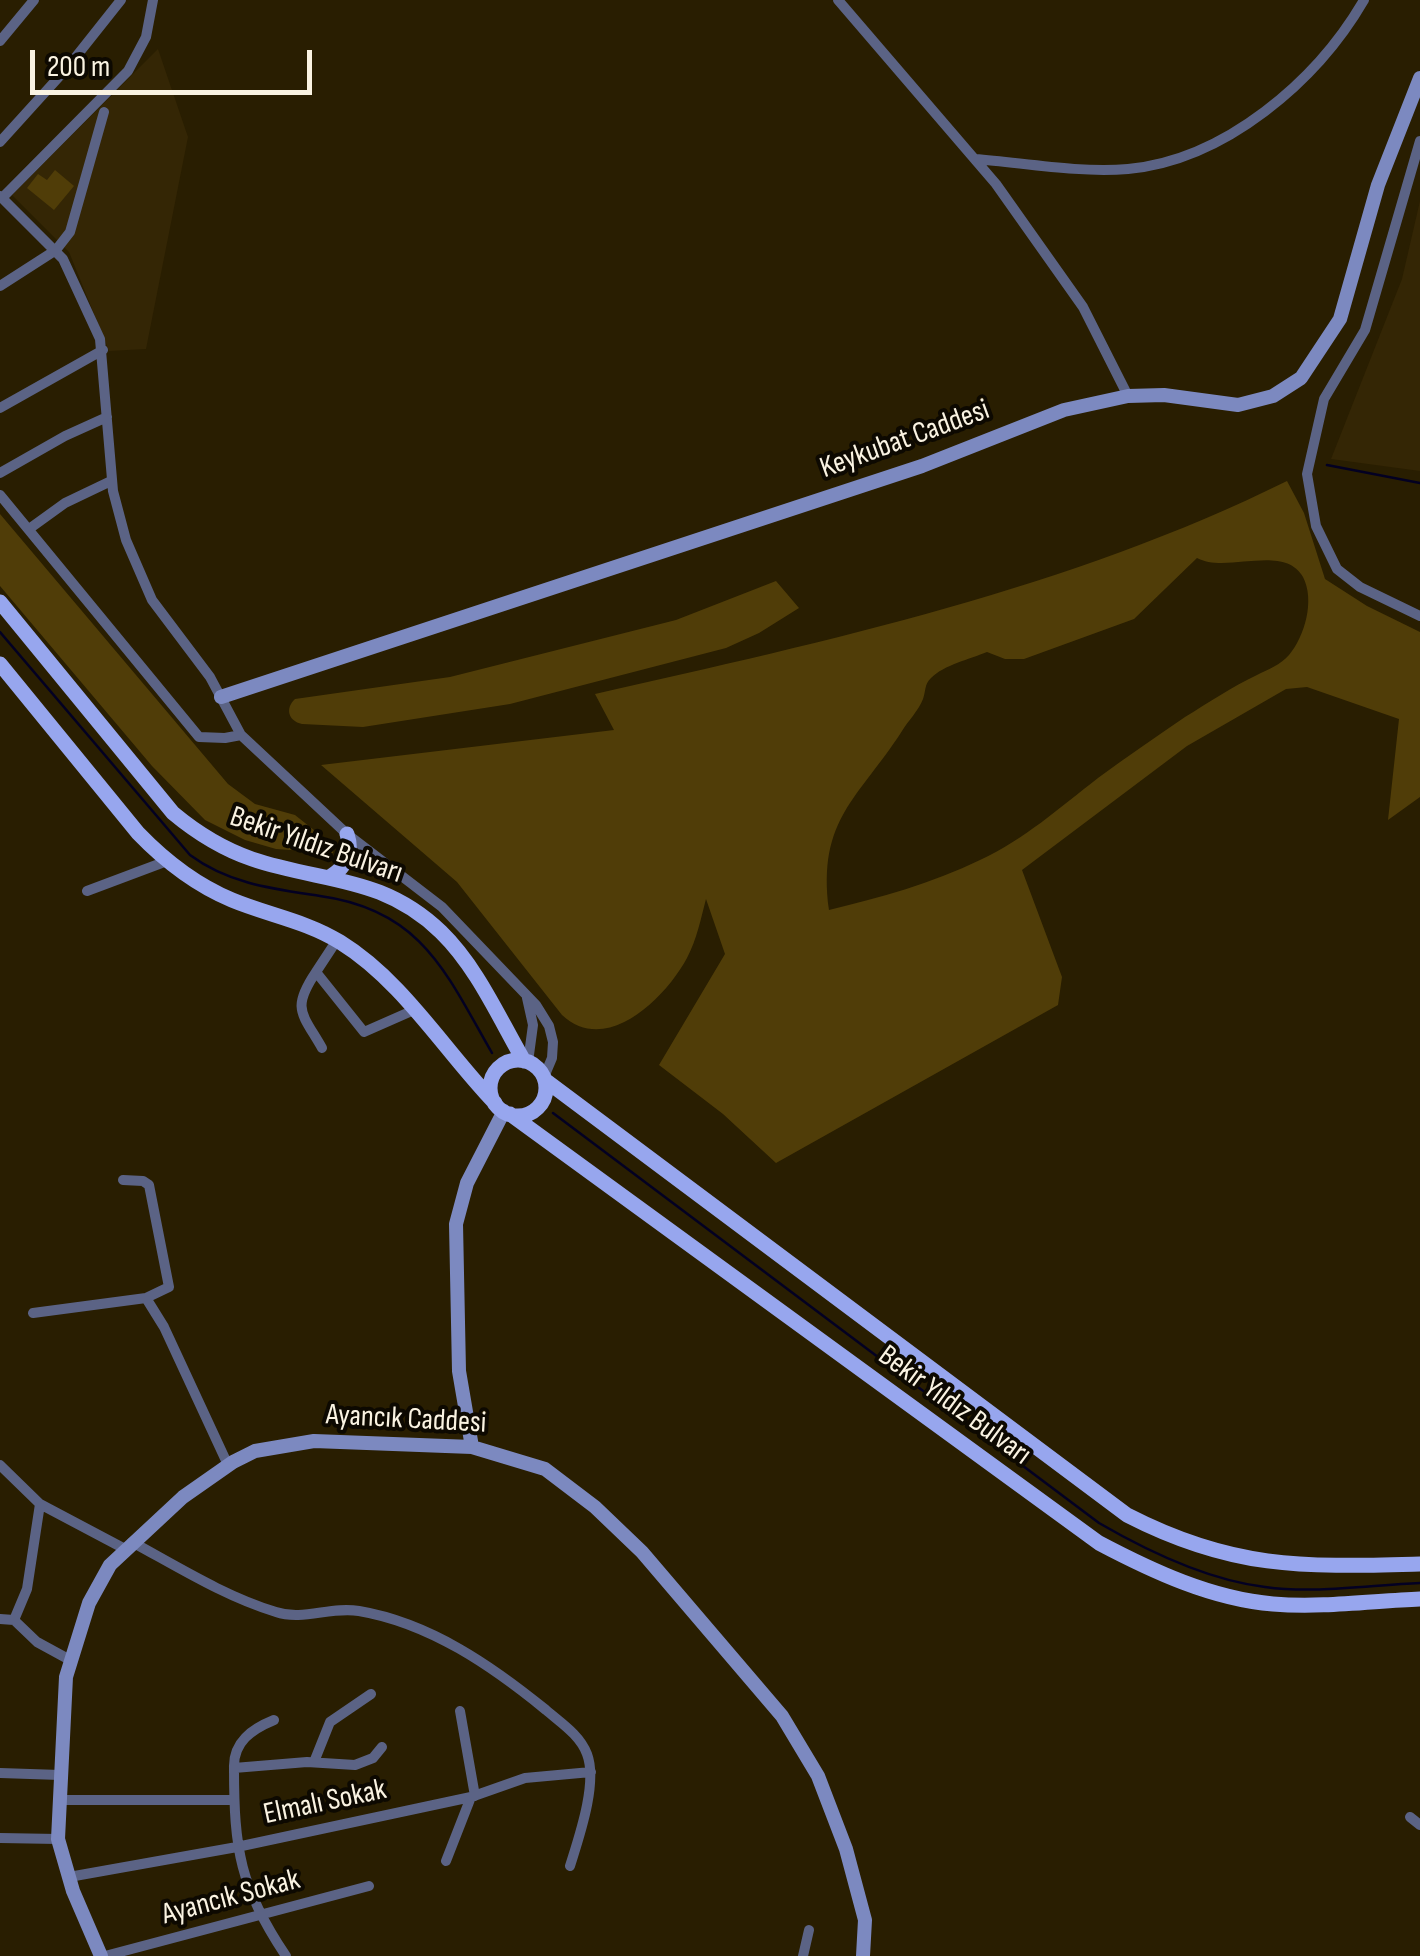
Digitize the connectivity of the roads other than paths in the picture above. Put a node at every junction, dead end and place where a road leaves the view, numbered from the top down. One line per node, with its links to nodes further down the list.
1 (34, 0): 6 (street)
2 (122, 0): 9 (street)
3 (154, 0): 12 (street)
4 (838, 0): 11 (street)
5 (1364, 0): 11 (street)
6 (0, 41)
7 (1420, 78): 16 (street, Keykubat Caddesi)
8 (104, 112): 13 (street)
9 (0, 142)
10 (1420, 142): 24 (street)
11 (974, 159): 16 (street)
12 (2, 201): 13 (street)
13 (56, 250): 14 (street); 15 (street)
14 (0, 286)
15 (102, 350): 17 (street); 18 (street)
16 (1128, 396): 26 (street, Keykubat Caddesi)
17 (0, 408)
18 (107, 417): 19 (street); 20 (street)
19 (0, 474)
20 (111, 481): 22 (street); 26 (street)
21 (0, 494): 22 (street)
22 (29, 528): 27 (street)
23 (0, 602): 30 (main road, Bekir Yıldız Bulvarı)
24 (1420, 616)
25 (0, 664): 29 (main road, Bekir Yıldız Bulvarı)
26 (221, 697): 27 (street)
27 (241, 734): 28 (street)
28 (347, 834): 30 (main road); 34 (street)
29 (167, 861): 31 (street); 32 (main road, Bekir Yıldız Bulvarı)
30 (330, 876): 37 (main road, Bekir Yıldız Bulvarı)
31 (87, 891)
32 (337, 940): 33 (street); 35 (main road, Bekir Yıldız Bulvarı)
33 (316, 972): 35 (street); 36 (street)
34 (524, 993): 37 (street); 38 (street)
35 (414, 1010): 39 (main road, Bekir Yıldız Bulvarı)
36 (322, 1048)
37 (526, 1061): 38 (main road); 39 (main road)
38 (544, 1079): 39 (main road); 48 (main road, Bekir Yıldız Bulvarı)
39 (503, 1110): 43 (street); 49 (main road, Bekir Yıldız Bulvarı)
40 (122, 1180): 41 (street)
41 (146, 1298): 42 (street); 44 (street)
42 (34, 1313)
43 (472, 1447): 44 (street, Ayancık Caddesi); 79 (street, Ayancık Caddesi)
44 (228, 1464): 47 (street, Ayancık Caddesi)
45 (0, 1465): 46 (street)
46 (40, 1504): 47 (street); 51 (street)
47 (129, 1546): 52 (street, Ayancık Caddesi); 59 (street)
48 (1420, 1564)
49 (1420, 1599)
50 (0, 1619): 51 (street)
51 (14, 1620): 52 (street)
52 (70, 1660): 61 (street, Ayancık Caddesi)
53 (371, 1694): 57 (street)
54 (460, 1711): 62 (street)
55 (274, 1720): 58 (street)
56 (382, 1748): 57 (street)
57 (314, 1762): 58 (street)
58 (234, 1768): 64 (street)
59 (590, 1772): 62 (street, Elmalı Sokak); 71 (street)
60 (0, 1773): 61 (street)
61 (60, 1775): 63 (street, Ayancık Caddesi)
62 (473, 1796): 69 (street, Elmalı Sokak); 70 (street)
63 (59, 1800): 64 (street); 68 (street, Ayancık Caddesi)
64 (234, 1800): 69 (street)
65 (1410, 1817): 66 (street)
66 (1420, 1826)
67 (0, 1838): 68 (street)
68 (58, 1839): 72 (street, Ayancık Caddesi)
69 (237, 1847): 72 (street, Elmalı Sokak); 74 (street)
70 (446, 1862)
71 (570, 1866)
72 (68, 1877): 76 (street, Ayancık Caddesi)
73 (369, 1886): 74 (street, Ayancık Sokak)
74 (261, 1916): 76 (street, Ayancık Sokak); 77 (street)
75 (808, 1930): 78 (street)
76 (103, 1956)
77 (286, 1956)
78 (803, 1956)
79 (862, 1956)

